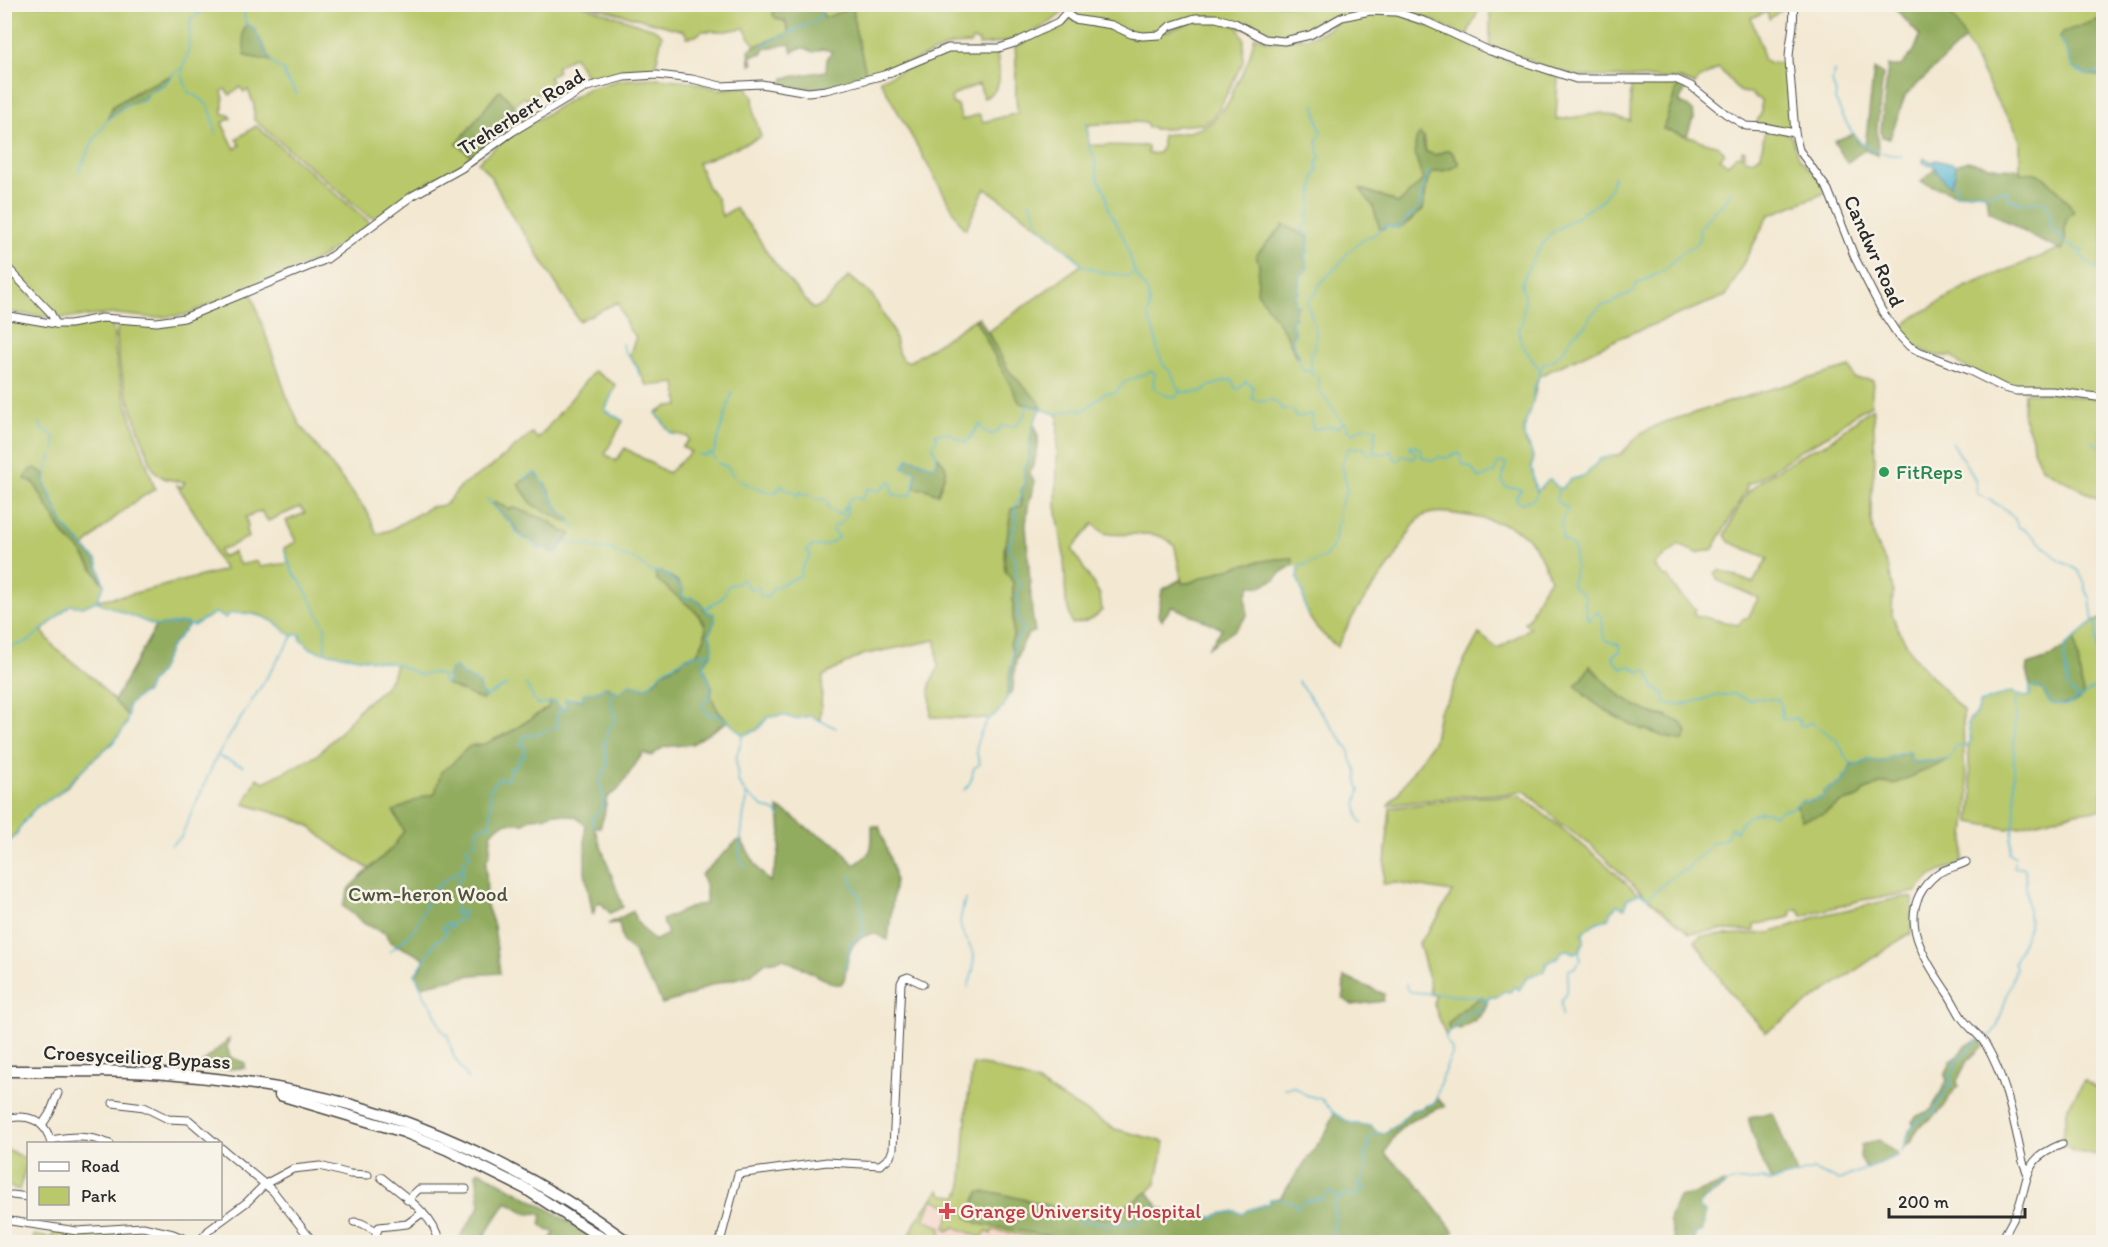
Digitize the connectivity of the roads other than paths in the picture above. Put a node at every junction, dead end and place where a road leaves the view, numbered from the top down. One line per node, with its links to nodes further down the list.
1 (1074, 4): 3 (street, Treherbert Road)
2 (1793, 4): 4 (street, Candwr Road)
3 (1066, 14): 4 (street); 7 (street, Treherbert Road)
4 (1795, 133): 8 (street, Candwr Road)
5 (4, 264): 7 (street)
6 (4, 315): 7 (street, Treherbert Road)
7 (56, 324)
8 (2103, 398)
9 (1966, 862): 22 (street)
10 (923, 984): 46 (street)
11 (4, 1071): 45 (highway, Croesyceiliog Bypass)
12 (4, 1076): 44 (highway, Croesyceiliog Bypass)
13 (58, 1093): 16 (street)
14 (113, 1103): 19 (street)
15 (4, 1119): 16 (street)
16 (42, 1125): 17 (street)
17 (51, 1142): 18 (street)
18 (107, 1142)
19 (216, 1142)
20 (2061, 1144): 22 (street)
21 (222, 1149): 25 (street)
22 (2027, 1172): 47 (street)
23 (368, 1175): 25 (street)
24 (381, 1177): 31 (street)
25 (265, 1184): 40 (street); 41 (street)
26 (454, 1189): 27 (street); 30 (street); 31 (street)
27 (466, 1189)
28 (12, 1195): 29 (street)
29 (27, 1197)
30 (459, 1199)
31 (407, 1200): 32 (street)
32 (422, 1213): 36 (street); 43 (street)
33 (4, 1220): 34 (street)
34 (41, 1221): 37 (street)
35 (354, 1222): 36 (street)
36 (377, 1231): 42 (street)
37 (172, 1234): 38 (street); 39 (street)
38 (169, 1242)
39 (192, 1242)
40 (199, 1242)
41 (313, 1242)
42 (376, 1242)
43 (439, 1242)
44 (608, 1242)
45 (628, 1242)
46 (720, 1242)
47 (2001, 1242)

